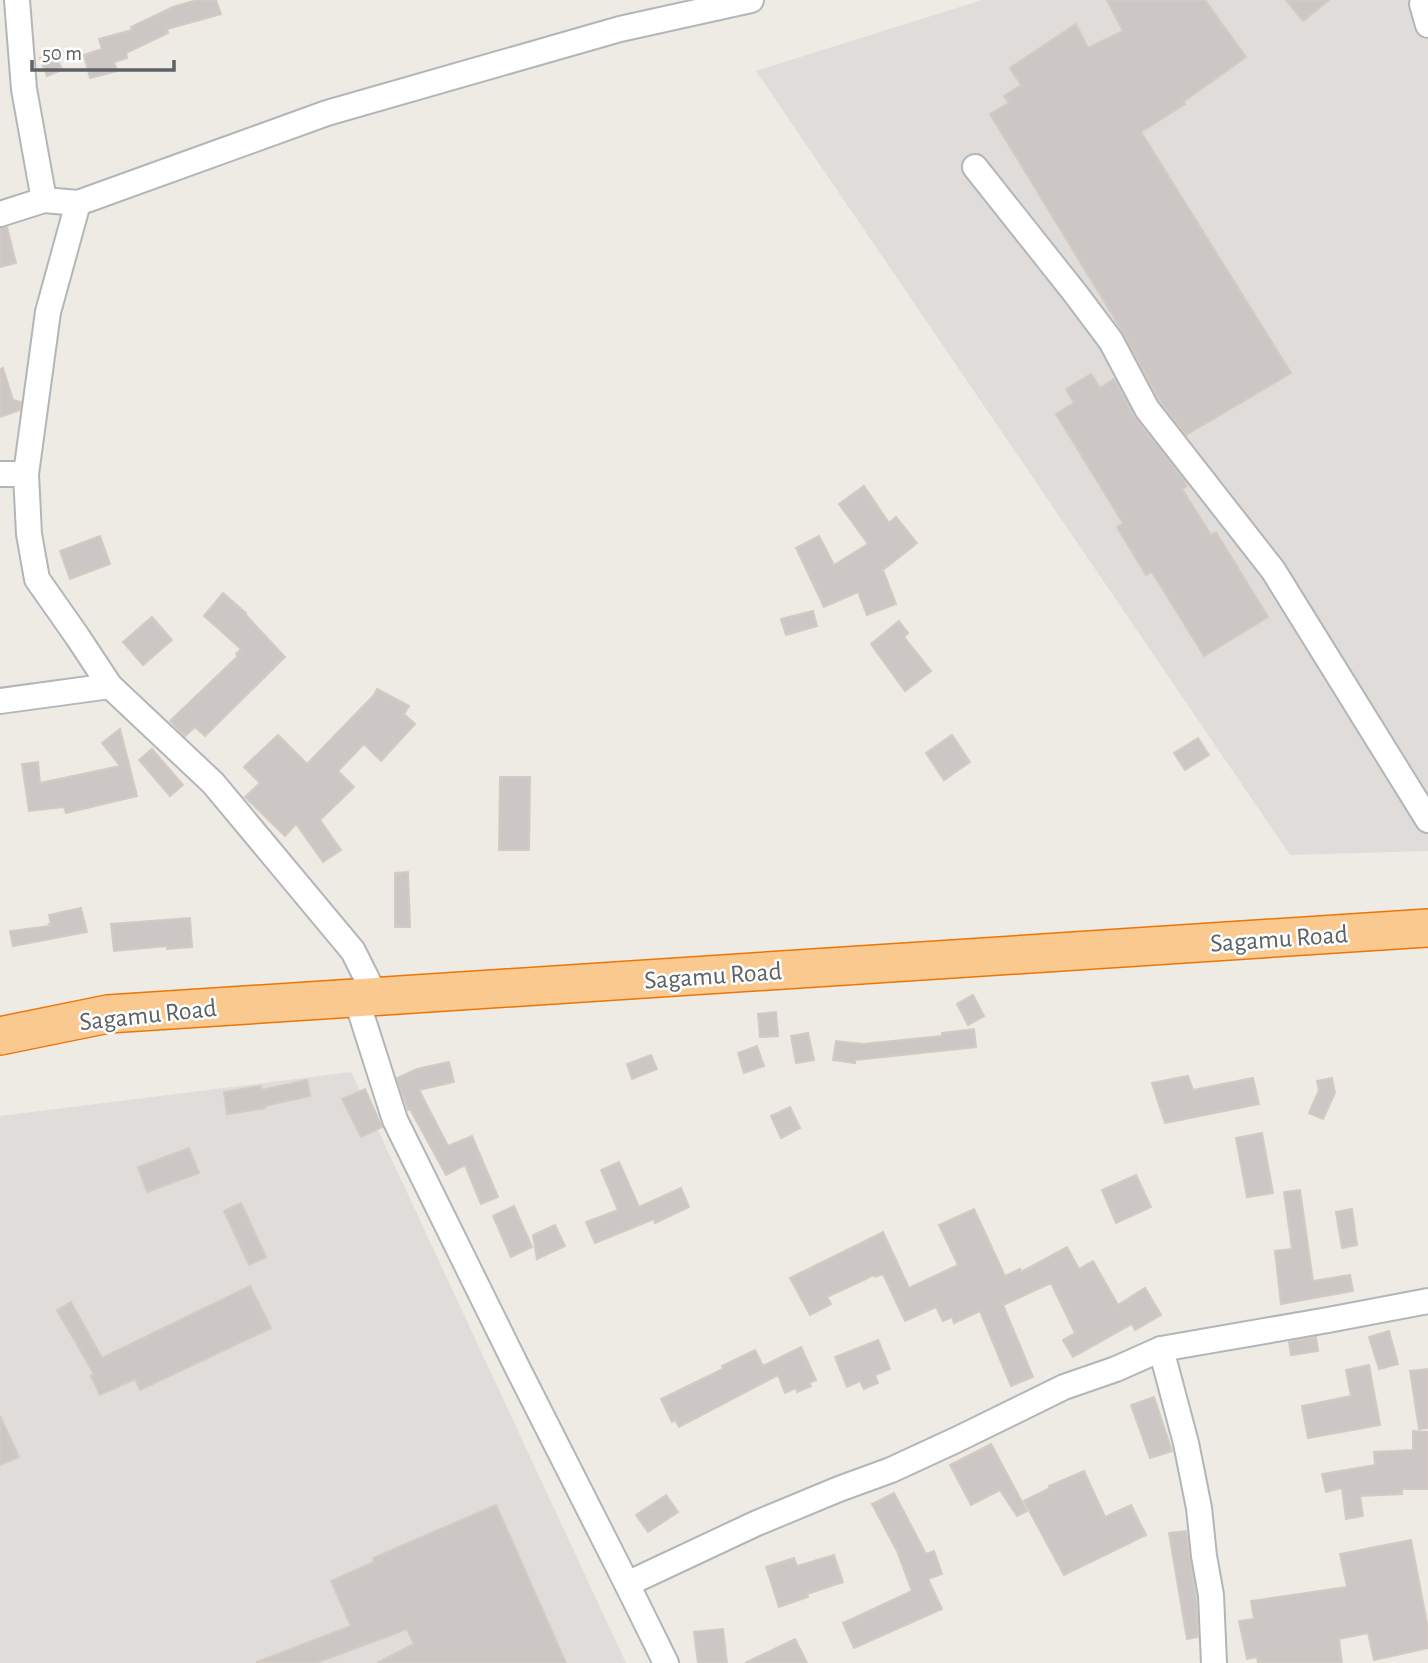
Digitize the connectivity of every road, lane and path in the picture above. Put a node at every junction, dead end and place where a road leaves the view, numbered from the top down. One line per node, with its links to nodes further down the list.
1 (17, 0): 6 (street)
2 (751, 0): 7 (street)
3 (1424, 0): 4 (street)
4 (1428, 25)
5 (975, 167): 13 (street)
6 (44, 200): 7 (street); 8 (street)
7 (78, 203): 10 (street)
8 (0, 214)
9 (0, 474): 10 (street)
10 (26, 474): 11 (street)
11 (110, 686): 12 (street); 15 (street)
12 (0, 701)
13 (1428, 820)
14 (1428, 928): 15 (highway, Sagamu Road)
15 (366, 998): 16 (highway, Sagamu Road); 19 (street)
16 (0, 1036)
17 (1428, 1301): 18 (street)
18 (1161, 1349): 19 (street); 21 (street)
19 (627, 1584): 20 (street)
20 (666, 1663)
21 (1214, 1663)

